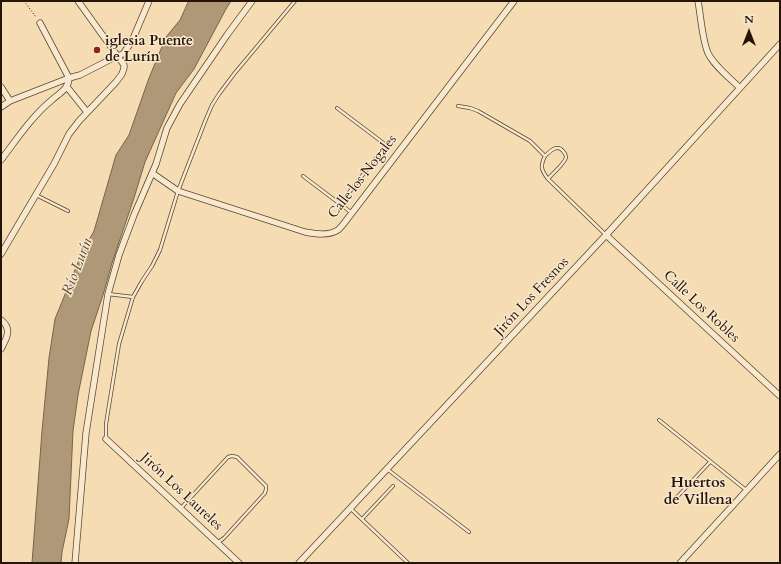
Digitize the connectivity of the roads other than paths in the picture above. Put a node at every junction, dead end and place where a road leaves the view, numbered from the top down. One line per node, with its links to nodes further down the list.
1 (78, 1): 8 (street)
2 (86, 1): 8 (street)
3 (149, 1): 11 (street)
4 (252, 1): 23 (street)
5 (296, 1): 26 (lane)
6 (514, 1): 30 (street, Calle los Nogales)
7 (698, 1): 15 (street)
8 (83, 8): 11 (street)
9 (40, 23): 12 (street)
10 (780, 44): 15 (street, Jirón Los Fresnos)
11 (117, 56): 12 (street); 20 (street)
12 (69, 78): 14 (street); 16 (street)
13 (1, 87): 16 (street)
14 (67, 87): 20 (street); 22 (street)
15 (740, 88): 31 (street, Jirón Los Fresnos)
16 (10, 101): 18 (street)
17 (458, 106): 21 (lane)
18 (1, 107)
19 (337, 108): 28 (lane)
20 (87, 112): 27 (street)
21 (545, 156): 25 (lane); 25 (lane)
22 (1, 160)
23 (152, 173): 26 (street, Calle los Nogales); 33 (street)
24 (303, 176): 28 (lane)
25 (548, 179): 31 (lane)
26 (178, 191): 30 (street, Calle los Nogales); 34 (lane)
27 (36, 195): 29 (lane); 32 (street)
28 (339, 203): 30 (lane)
29 (68, 211)
30 (352, 213)
31 (606, 235): 37 (street, Calle Los Robles); 42 (street, Jirón Los Fresnos)
32 (1, 254)
33 (108, 294): 34 (lane); 51 (street)
34 (133, 298): 39 (lane)
35 (1, 320): 36 (street)
36 (1, 349)
37 (780, 396)
38 (659, 420): 41 (lane)
39 (106, 439): 47 (street, Jirón Los Laureles)
40 (779, 457): 44 (street)
41 (710, 462): 44 (lane); 45 (lane)
42 (387, 469): 46 (street, Jirón Los Fresnos); 49 (lane)
43 (393, 486): 48 (lane)
44 (747, 490): 55 (street)
45 (677, 497)
46 (350, 508): 48 (lane); 53 (street, Jirón Los Fresnos)
47 (180, 509): 50 (street, Jirón Los Laureles); 50 (lane)
48 (362, 519): 54 (lane)
49 (469, 532)
50 (217, 543): 52 (street, Jirón Los Laureles)
51 (75, 563)
52 (239, 563)
53 (298, 563)
54 (408, 563)
55 (680, 563)

